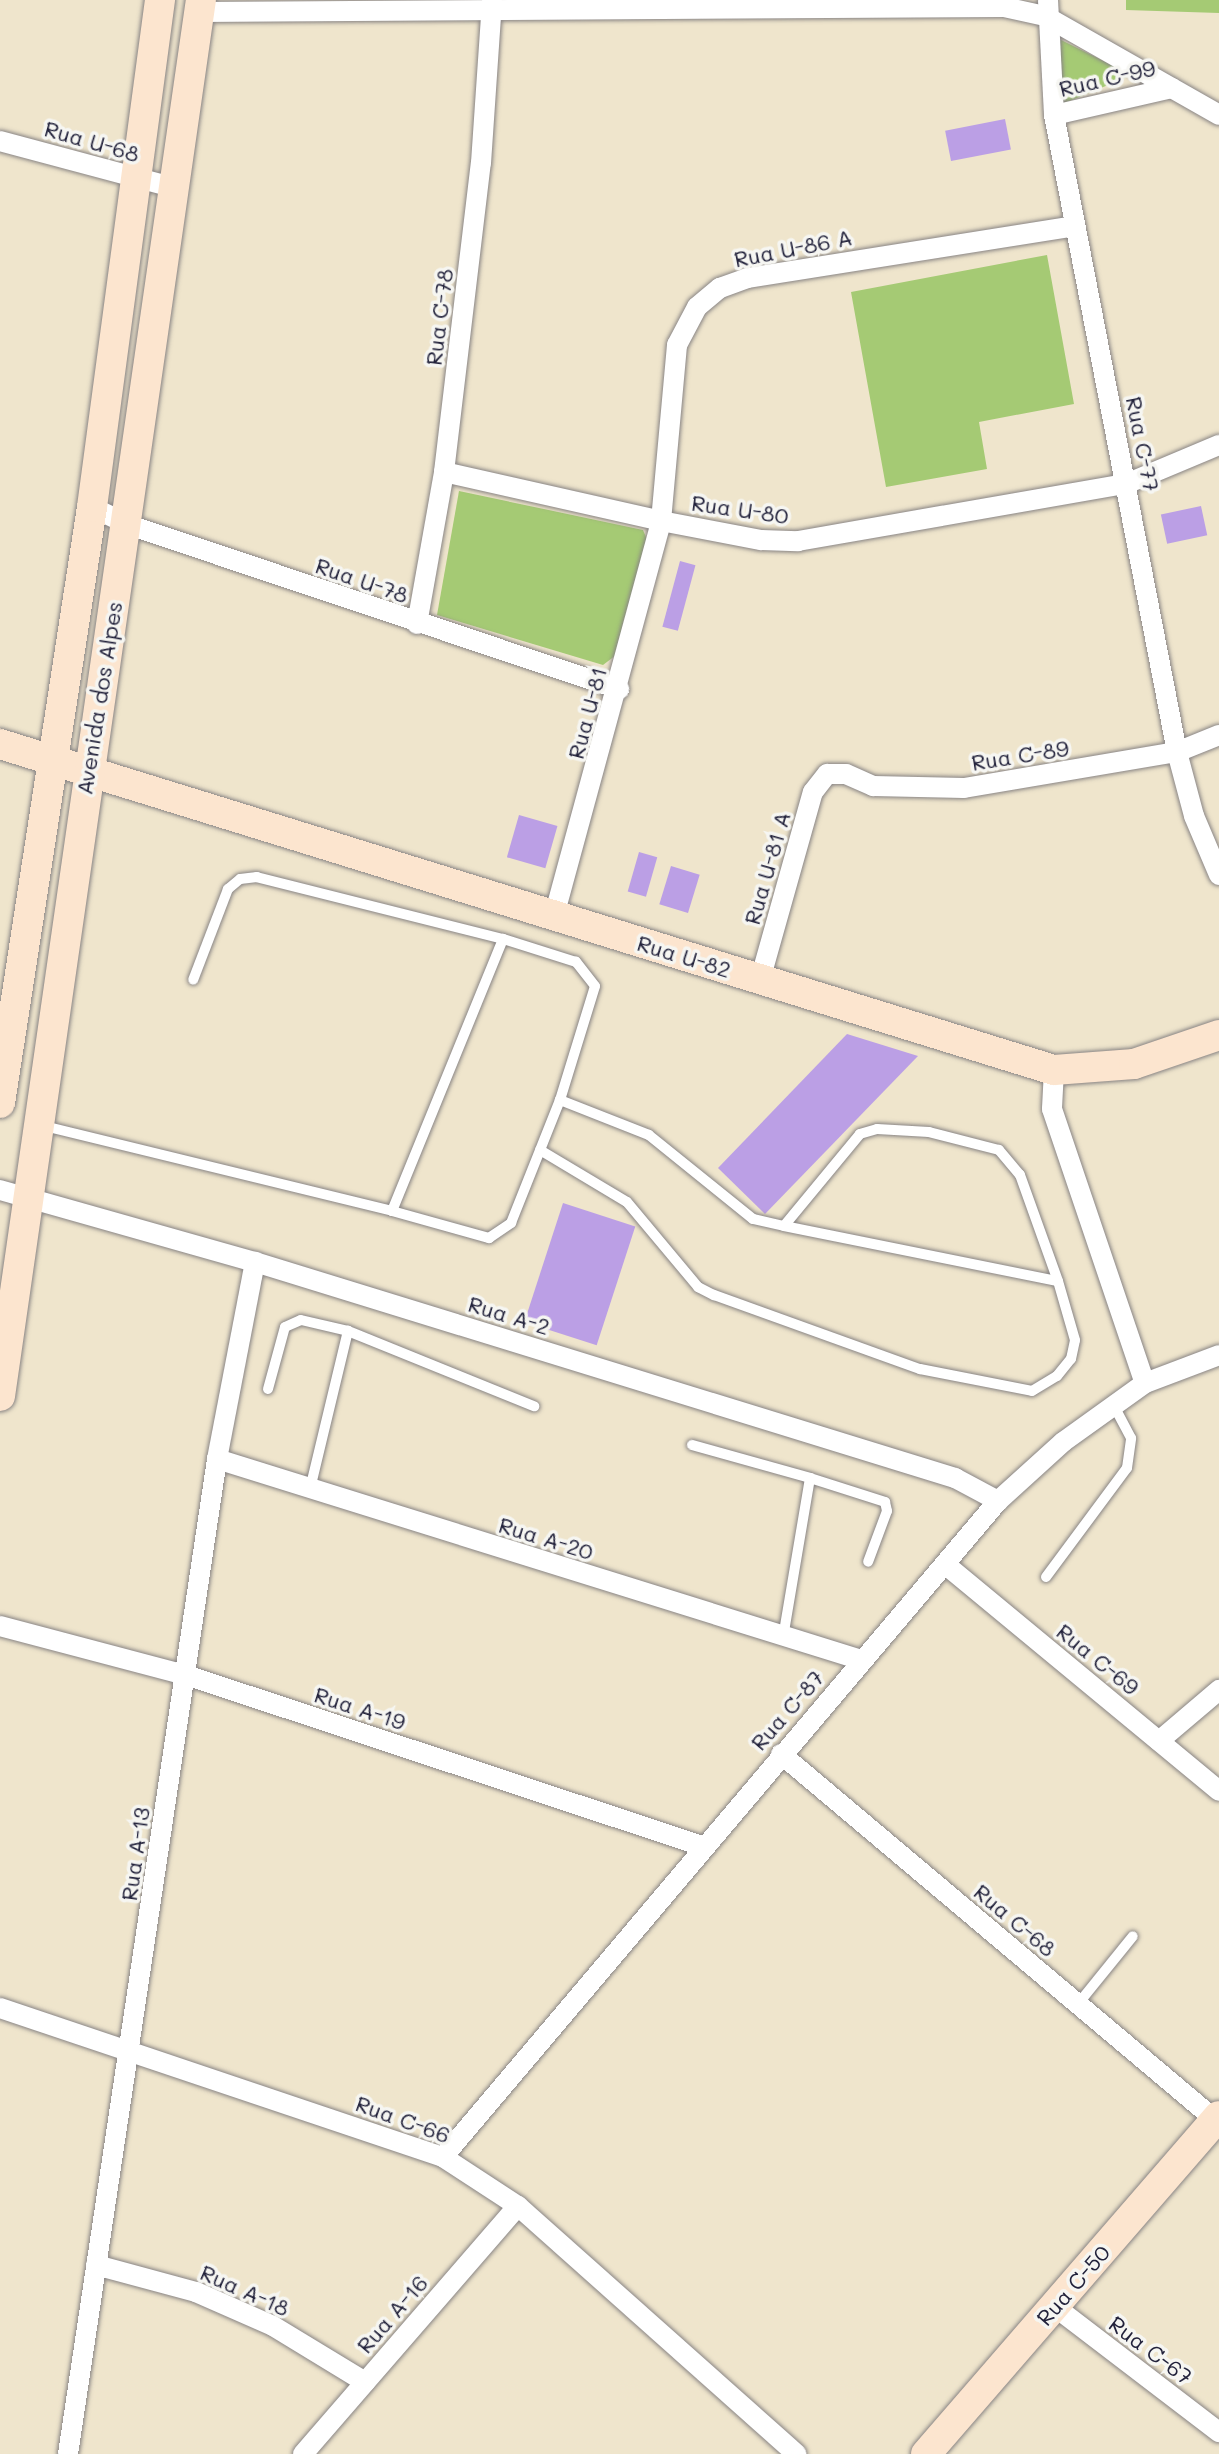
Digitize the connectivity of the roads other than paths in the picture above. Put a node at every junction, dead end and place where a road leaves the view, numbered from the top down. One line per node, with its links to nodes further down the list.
1 (160, 0): 10 (main road, Avenida dos Alpes)
2 (776, 5): 4 (street, Rua C-99); 5 (street, Rua C-99)
3 (200, 6): 4 (street, Rua C-99); 11 (main road, Avenida dos Alpes)
4 (491, 6): 14 (street, Rua C-78)
5 (1046, 8): 6 (street, Rua C-99); 7 (street, Rua C-77)
6 (1172, 88): 7 (street, Rua C-99); 8 (street, Rua C-99)
7 (1054, 115): 12 (street, Rua C-77)
8 (1219, 115)
9 (0, 142): 10 (street, Rua U-68)
10 (136, 178): 11 (street, Rua U-68); 16 (main road, Avenida dos Alpes)
11 (172, 187): 18 (main road, Avenida dos Alpes)
12 (1075, 226): 15 (street, Rua C-77); 17 (street, Rua U-86 A)
13 (1219, 445): 15 (street, Rua U-80)
14 (444, 472): 17 (street, Rua U-80); 19 (street, Rua C-78)
15 (1126, 484): 17 (street, Rua U-80); 23 (street, Rua C-77)
16 (92, 507): 18 (street, Rua U-78); 24 (main road, Avenida dos Alpes)
17 (661, 521): 20 (street, Rua U-81)
18 (129, 525): 19 (street, Rua U-78); 25 (main road, Avenida dos Alpes)
19 (417, 624): 20 (street, Rua U-78)
20 (619, 689): 28 (street, Rua U-81)
21 (1219, 735): 23 (street, Rua C-89)
22 (0, 744): 24 (main road, Rua U-82)
23 (1177, 752): 26 (street, Rua C-89); 27 (street, Rua C-77)
24 (51, 761): 25 (main road, Rua U-82); 35 (main road, Avenida dos Alpes)
25 (86, 771): 28 (main road, Rua U-82); 36 (main road, Avenida dos Alpes)
26 (827, 774): 31 (street, Rua U-81 A)
27 (1219, 875)
28 (554, 916): 31 (main road, Rua U-82)
29 (503, 939): 30 (lane); 34 (lane); 40 (lane)
30 (193, 980)
31 (760, 980): 33 (main road, Rua U-82)
32 (1219, 1035): 33 (main road)
33 (1054, 1070): 46 (street)
34 (560, 1100): 37 (lane); 41 (lane)
35 (0, 1103)
36 (38, 1125): 39 (main road, Avenida dos Alpes); 40 (lane)
37 (540, 1150): 40 (lane); 43 (lane)
38 (0, 1190): 39 (street, Rua A-2)
39 (29, 1196): 42 (street, Rua A-2); 48 (main road, Avenida dos Alpes)
40 (392, 1211)
41 (784, 1226): 43 (lane); 43 (lane)
42 (255, 1262): 52 (street, Rua A-13); 55 (street, Rua A-2)
43 (1058, 1281)
44 (348, 1331): 47 (lane); 49 (lane); 54 (lane)
45 (1219, 1355): 46 (street, Rua C-87)
46 (1145, 1383): 50 (street, Rua C-87)
47 (268, 1389)
48 (0, 1396)
49 (534, 1406)
50 (1114, 1406): 55 (street, Rua C-87); 58 (lane)
51 (692, 1445): 53 (lane)
52 (217, 1459): 54 (street, Rua A-20); 62 (street, Rua A-13)
53 (810, 1478): 56 (lane); 60 (lane)
54 (310, 1489): 60 (street, Rua A-20)
55 (998, 1501): 57 (street, Rua C-87)
56 (868, 1562)
57 (946, 1565): 61 (street, Rua C-87); 64 (street, Rua C-69)
58 (1046, 1577)
59 (0, 1626): 62 (street, Rua A-19)
60 (783, 1637): 61 (street, Rua A-20)
61 (861, 1660): 65 (street, Rua C-87)
62 (186, 1675): 67 (street, Rua A-19); 71 (street, Rua A-13)
63 (1219, 1690): 64 (street)
64 (1159, 1741): 66 (street, Rua C-69)
65 (781, 1754): 67 (street, Rua C-87); 69 (street, Rua C-68)
66 (1219, 1791)
67 (702, 1846): 73 (street, Rua C-87)
68 (1133, 1936): 69 (lane)
69 (1078, 2004): 72 (street, Rua C-68)
70 (0, 2008): 71 (street, Rua C-66)
71 (131, 2048): 73 (street, Rua C-66); 75 (street, Rua A-13)
72 (1218, 2120): 76 (main road, Rua C-50)
73 (443, 2157): 74 (street, Rua C-66)
74 (518, 2206): 77 (street, Rua A-16); 81 (street, Rua C-66)
75 (96, 2265): 77 (street, Rua A-18); 79 (street, Rua A-13)
76 (1054, 2306): 78 (street, Rua C-67); 82 (main road, Rua C-50)
77 (365, 2382): 80 (street, Rua A-16)
78 (1219, 2432)
79 (68, 2454)
80 (303, 2454)
81 (796, 2454)
82 (926, 2454)

